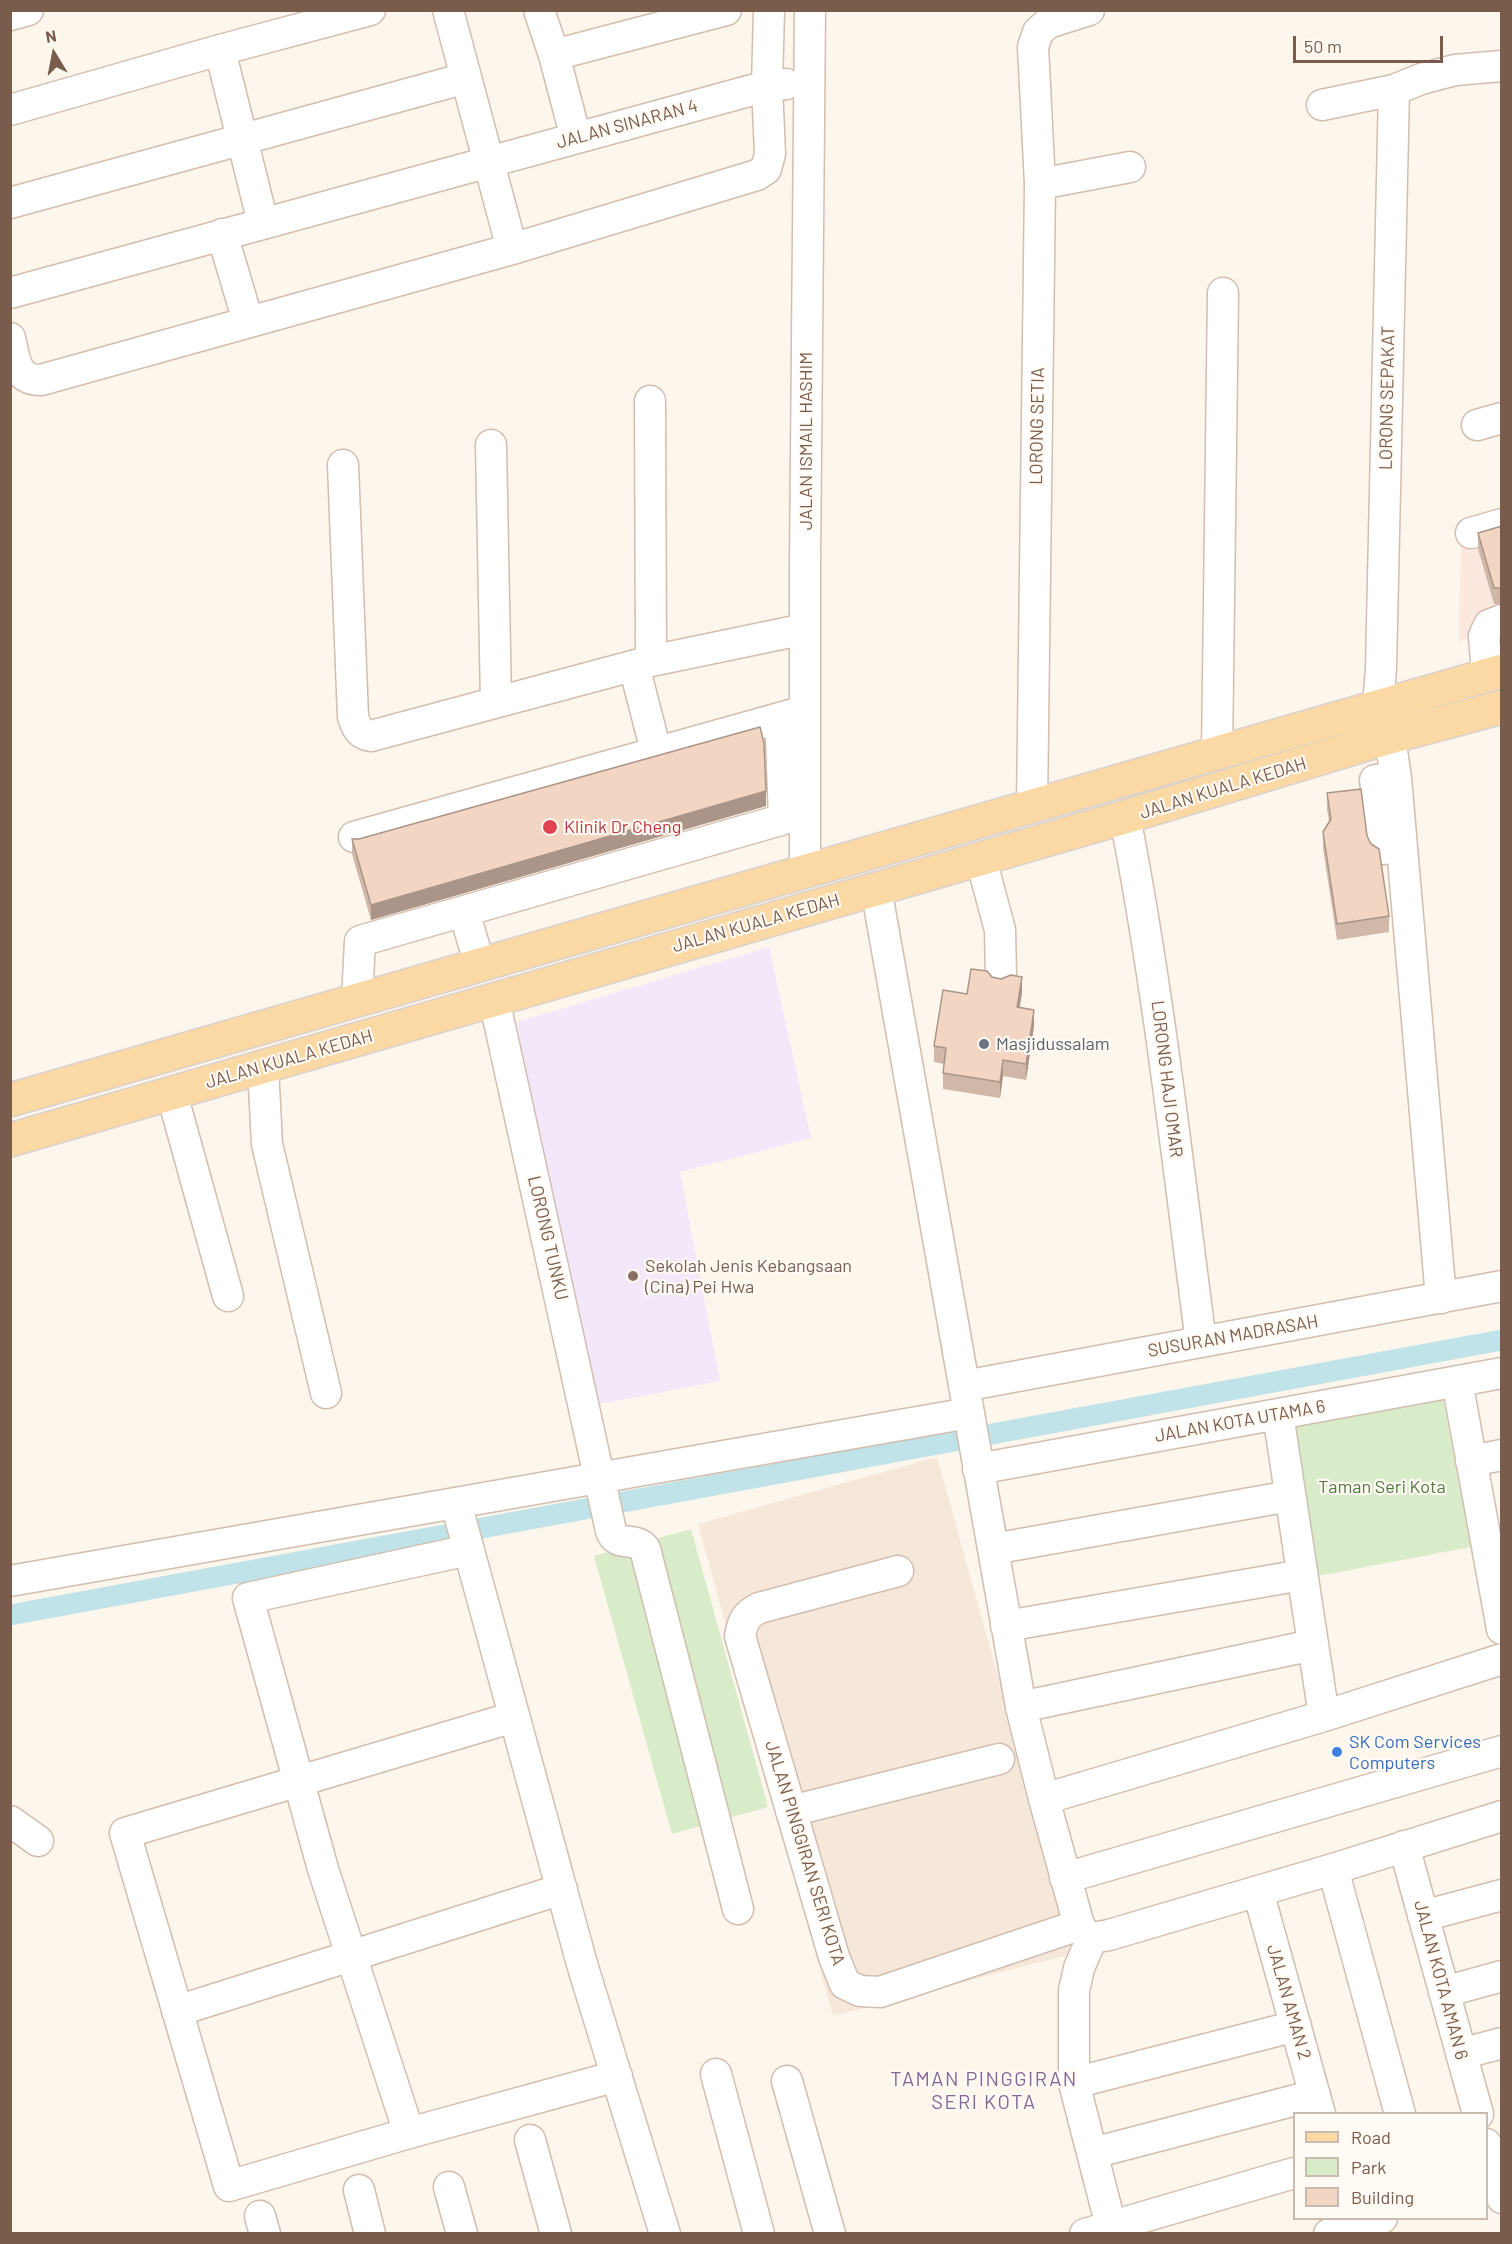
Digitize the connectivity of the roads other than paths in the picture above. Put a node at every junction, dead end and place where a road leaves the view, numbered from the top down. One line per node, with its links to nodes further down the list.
1 (27, 10): 9 (street)
2 (370, 10): 10 (street)
3 (448, 10): 13 (street)
4 (539, 10): 11 (street)
5 (726, 10): 11 (street)
6 (769, 10): 15 (street)
7 (810, 10): 14 (street, JALAN ISMAIL HASHIM)
8 (1089, 10): 23 (street, LORONG SETIA)
9 (10, 15)
10 (220, 50): 18 (street); 20 (street)
11 (554, 55): 19 (street)
12 (1502, 66): 16 (street)
13 (466, 78): 20 (street); 21 (street)
14 (809, 82): 15 (street, JALAN SINARAN 4); 38 (street, JALAN ISMAIL HASHIM)
15 (766, 86): 19 (street, JALAN SINARAN 4); 27 (street)
16 (1394, 90): 17 (street); 42 (street, LORONG SEPAKAT)
17 (1322, 105)
18 (10, 110)
19 (576, 138): 21 (street, JALAN SINARAN 4)
20 (242, 141): 24 (street); 25 (street)
21 (488, 162): 25 (street, JALAN SINARAN 4); 27 (street)
22 (1130, 167): 23 (street)
23 (1040, 184): 49 (street, LORONG SETIA)
24 (10, 203)
25 (263, 223): 26 (street, JALAN SINARAN 4)
26 (222, 234): 28 (street, JALAN SINARAN 4); 30 (street)
27 (512, 249): 30 (street)
28 (10, 293)
29 (1223, 293): 47 (street)
30 (248, 321): 31 (street)
31 (10, 338)
32 (650, 401): 39 (street)
33 (491, 445): 41 (street)
34 (343, 465): 41 (street)
35 (1502, 524): 36 (street)
36 (1471, 533)
37 (1502, 620): 40 (street)
38 (805, 629): 39 (street); 44 (street, JALAN ISMAIL HASHIM)
39 (643, 663): 41 (street); 46 (street)
40 (1495, 673): 42 (main road, JALAN KUALA KEDAH)
41 (496, 702)
42 (1378, 706): 47 (main road, JALAN KUALA KEDAH)
43 (1502, 707): 45 (main road, JALAN KUALA KEDAH)
44 (805, 721): 46 (street); 50 (street, JALAN ISMAIL HASHIM)
45 (1390, 737): 48 (street); 51 (main road, JALAN KUALA KEDAH)
46 (656, 752): 52 (street)
47 (1217, 753): 49 (main road, JALAN KUALA KEDAH)
48 (1396, 778): 56 (street); 68 (street)
49 (1032, 806): 54 (main road, JALAN KUALA KEDAH)
50 (794, 816): 54 (street, JALAN ISMAIL HASHIM); 57 (street)
51 (1125, 817): 53 (main road, JALAN KUALA KEDAH); 69 (street, LORONG HAJI OMAR)
52 (354, 837)
53 (981, 859): 55 (main road, JALAN KUALA KEDAH); 59 (street)
54 (805, 871): 58 (main road, JALAN KUALA KEDAH)
55 (876, 888): 60 (main road, JALAN KUALA KEDAH); 74 (street)
56 (1392, 906)
57 (464, 912): 58 (street); 61 (street)
58 (480, 965): 61 (main road, JALAN KUALA KEDAH)
59 (1001, 978)
60 (494, 999): 62 (main road, JALAN KUALA KEDAH); 77 (street, LORONG TUNKU)
61 (357, 1000): 64 (main road, JALAN KUALA KEDAH)
62 (263, 1067): 63 (main road, JALAN KUALA KEDAH); 72 (street)
63 (172, 1094): 65 (main road, JALAN KUALA KEDAH); 67 (street)
64 (26, 1096)
65 (10, 1140)
66 (1502, 1286): 68 (street, SUSURAN MADRASAH)
67 (228, 1296)
68 (1441, 1298): 69 (street, SUSURAN MADRASAH)
69 (1201, 1342): 74 (street, SUSURAN MADRASAH)
70 (1502, 1373): 71 (street, JALAN KOTA UTAMA 6)
71 (1457, 1382): 73 (street, JALAN KOTA UTAMA 6); 76 (street)
72 (326, 1393)
73 (1278, 1414): 74 (street, JALAN KOTA UTAMA 6); 78 (street)
74 (972, 1430): 77 (street); 81 (street)
75 (1502, 1455): 76 (street)
76 (1471, 1461): 80 (street)
77 (603, 1487): 79 (street); 106 (street, LORONG TUNKU)
78 (1290, 1496): 81 (street); 83 (street)
79 (463, 1529): 84 (street); 91 (street); 94 (street)
80 (1493, 1538): 86 (street)
81 (993, 1549): 85 (street)
82 (898, 1571): 96 (street, JALAN PINGGIRAN SERI KOTA)
83 (1302, 1575): 85 (street); 87 (street)
84 (10, 1581)
85 (1006, 1626): 89 (street)
86 (1502, 1629)
87 (1313, 1645): 89 (street); 90 (street)
88 (1502, 1659): 90 (street)
89 (1021, 1707): 95 (street)
90 (1324, 1716): 95 (street)
91 (514, 1717): 94 (street); 103 (street)
92 (1502, 1751): 102 (street)
93 (999, 1759): 96 (street)
94 (299, 1781): 109 (street); 112 (street)
95 (1044, 1799): 102 (street)
96 (791, 1811): 108 (street, JALAN PINGGIRAN SERI KOTA)
97 (1502, 1816): 100 (street, JALAN PINGGIRAN SERI KOTA)
98 (10, 1821): 99 (street)
99 (38, 1841)
100 (1404, 1845): 101 (street, JALAN PINGGIRAN SERI KOTA); 107 (street, JALAN KOTA AMAN 6)
101 (1334, 1869): 104 (street, JALAN PINGGIRAN SERI KOTA); 121 (street)
102 (1065, 1878): 108 (street)
103 (561, 1889): 109 (street); 117 (street)
104 (1258, 1891): 108 (street, JALAN PINGGIRAN SERI KOTA); 113 (street, JALAN AMAN 2)
105 (1502, 1894): 107 (street)
106 (738, 1909)
107 (1423, 1916): 111 (street, JALAN KOTA AMAN 6)
108 (1086, 1931): 119 (street)
109 (352, 1956): 112 (street); 123 (street)
110 (1502, 1976): 111 (street)
111 (1444, 1992): 115 (street, JALAN KOTA AMAN 6)
112 (177, 2011): 123 (street)
113 (1296, 2026): 119 (street); 120 (street, JALAN AMAN 2)
114 (1502, 2043): 115 (street)
115 (1461, 2054): 122 (street, JALAN KOTA AMAN 6)
116 (716, 2074): 137 (street)
117 (617, 2076): 123 (street); 136 (street)
118 (787, 2081): 138 (street)
119 (1074, 2083): 125 (street)
120 (1318, 2104): 125 (street)
121 (1399, 2112)
122 (1477, 2112)
123 (409, 2133)
124 (530, 2140): 135 (street)
125 (1092, 2152): 132 (street)
126 (1488, 2154): 130 (street)
127 (1293, 2173): 132 (street)
128 (449, 2187): 134 (street)
129 (359, 2190): 133 (street)
130 (1495, 2191)
131 (1375, 2220): 139 (street)
132 (1103, 2231)
133 (370, 2234)
134 (462, 2234)
135 (556, 2234)
136 (665, 2234)
137 (759, 2234)
138 (830, 2234)
139 (1329, 2234)

